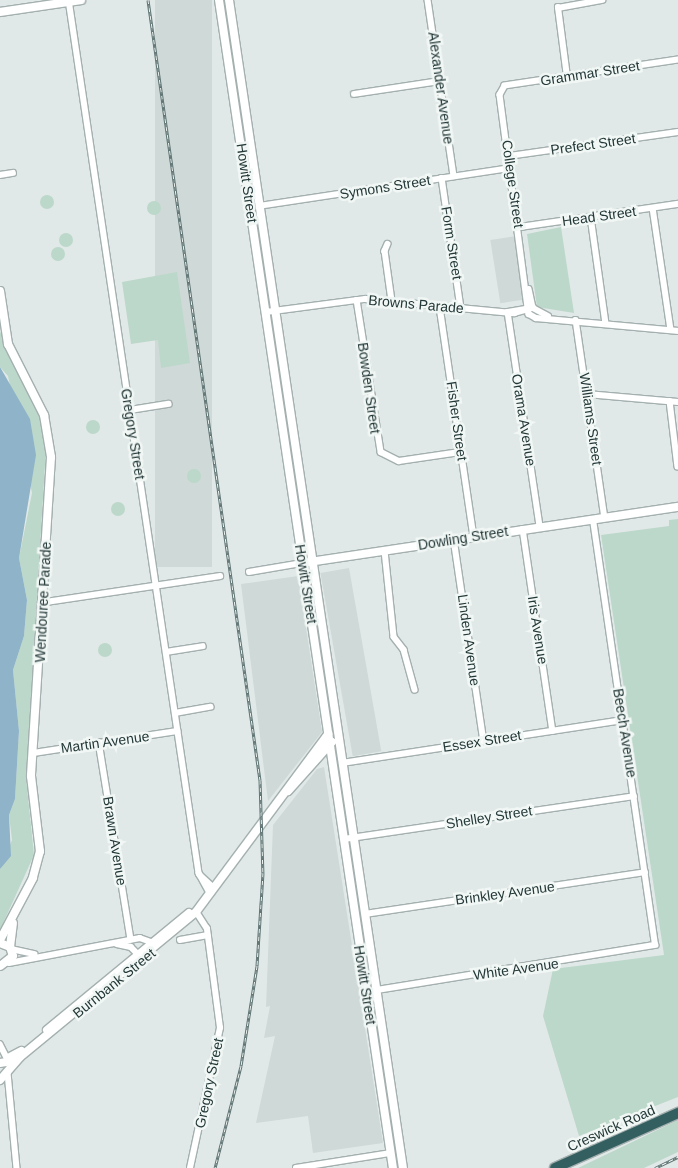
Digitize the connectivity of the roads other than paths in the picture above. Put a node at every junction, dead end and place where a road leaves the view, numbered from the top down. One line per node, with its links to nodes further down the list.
1 (81, 0): 6 (main road)
2 (220, 0): 33 (main road, Howitt Street)
3 (229, 0): 21 (main road, Howitt Street)
4 (428, 0): 10 (street, Alexander Avenue)
5 (602, 0): 9 (street)
6 (69, 1): 7 (main road); 42 (street, Gregory Street)
7 (0, 12)
8 (678, 60): 9 (street, Grammar Street)
9 (567, 77): 11 (street, Grammar Street)
10 (440, 81): 12 (street); 18 (street, Alexander Avenue)
11 (502, 88): 14 (street, College Street)
12 (354, 94)
13 (678, 132): 14 (street, Prefect Street)
14 (509, 156): 15 (street, College Street)
15 (511, 168): 18 (street, Symons Street); 24 (street, College Street)
16 (13, 173): 17 (street)
17 (0, 175)
18 (454, 176): 19 (street, Symons Street)
19 (442, 178): 21 (street, Symons Street); 30 (street, Form Street)
20 (678, 204): 22 (street, Head Street)
21 (260, 206): 32 (main road, Howitt Street)
22 (653, 208): 23 (street, Head Street); 37 (street)
23 (591, 217): 24 (street, Head Street); 36 (street)
24 (520, 227): 31 (street, College Street)
25 (388, 244): 28 (street)
26 (0, 291): 58 (main road, Wendouree Parade)
27 (357, 300): 28 (street, Browns Parade); 32 (street, Browns Parade); 43 (street, Bowden Street)
28 (392, 301): 29 (street, Browns Parade)
29 (440, 307): 30 (street, Browns Parade); 43 (street, Fisher Street)
30 (461, 308): 34 (street, Browns Parade)
31 (529, 309): 34 (street, Browns Parade); 35 (street)
32 (275, 311): 33 (street, Browns Parade); 53 (main road, Howitt Street)
33 (266, 312): 54 (main road, Howitt Street)
34 (508, 312): 48 (street, Orama Avenue)
35 (576, 320): 36 (street); 38 (street, Williams Street)
36 (606, 324): 37 (street)
37 (675, 331)
38 (586, 394): 39 (street); 46 (street, Williams Street)
39 (670, 401): 40 (street); 44 (street)
40 (678, 402)
41 (169, 404): 42 (street)
42 (130, 410): 57 (street, Gregory Street)
43 (462, 452): 50 (street, Fisher Street)
44 (678, 467)
45 (678, 507): 46 (main road, Dowling Street)
46 (605, 518): 47 (main road, Dowling Street)
47 (593, 520): 48 (main road, Dowling Street); 66 (street, Beech Avenue)
48 (540, 527): 49 (main road, Dowling Street)
49 (523, 529): 50 (main road, Dowling Street); 68 (street, Iris Avenue)
50 (474, 536): 51 (main road, Dowling Street)
51 (454, 539): 52 (main road, Dowling Street); 71 (street, Linden Avenue)
52 (385, 551): 53 (main road, Dowling Street); 63 (street)
53 (313, 562): 54 (main road, Dowling Street); 61 (main road, Howitt Street)
54 (302, 564): 55 (street, Dowling Street); 62 (main road, Howitt Street)
55 (249, 572)
56 (220, 576): 57 (street)
57 (156, 585): 58 (street); 60 (street, Gregory Street)
58 (46, 602): 74 (main road, Wendouree Parade)
59 (203, 646): 60 (street)
60 (166, 652): 65 (street, Gregory Street)
61 (329, 673): 62 (main road); 70 (main road, Howitt Street)
62 (320, 675): 69 (main road, Howitt Street)
63 (416, 690)
64 (210, 707): 65 (street)
65 (174, 713): 67 (street, Gregory Street)
66 (622, 720): 68 (street, Essex Street); 79 (street, Beech Avenue)
67 (177, 731): 72 (street, Martin Avenue); 83 (street, Gregory Street)
68 (553, 731): 71 (street, Essex Street)
69 (328, 734): 70 (main road); 73 (main road, Burnbank Street)
70 (338, 738): 73 (main road, Burnbank Street); 76 (main road, Howitt Street)
71 (484, 741): 76 (street, Essex Street)
72 (99, 742): 74 (street, Martin Avenue); 88 (street, Brawn Avenue)
73 (326, 743): 75 (main road, Burnbank Street); 77 (main road, Howitt Street); 78 (main road, Burnbank Street)
74 (33, 753): 86 (main road, Wendouree Parade)
75 (316, 760): 77 (main road); 78 (main road, Burnbank Street)
76 (342, 763): 80 (main road, Howitt Street)
77 (334, 765): 81 (main road, Howitt Street)
78 (288, 791): 83 (main road, Burnbank Street)
79 (634, 796): 80 (street, Shelley Street); 82 (street, Beech Avenue)
80 (354, 838): 81 (street, Shelley Street); 85 (main road, Howitt Street)
81 (344, 840): 106 (main road, Howitt Street)
82 (645, 872): 85 (street, Brinkley Avenue); 93 (street, Beech Avenue)
83 (212, 890): 84 (main road, Burnbank Street); 92 (main road, Burnbank Street)
84 (196, 912): 87 (street, Gregory Street); 92 (main road, Burnbank Street)
85 (365, 914): 99 (main road, Howitt Street)
86 (14, 916): 90 (main road, Wendouree Parade); 94 (main road, Wendouree Parade)
87 (208, 935): 89 (street); 108 (street, Gregory Street)
88 (131, 940): 91 (street); 92 (street)
89 (180, 940)
90 (0, 942): 94 (main road)
91 (113, 943): 95 (street); 96 (street)
92 (154, 946): 96 (main road, Burnbank Street)
93 (654, 946): 99 (street, White Avenue)
94 (11, 948): 95 (street); 97 (main road, Wendouree Parade)
95 (41, 955): 97 (street)
96 (141, 957): 101 (main road, Burnbank Street); 102 (main road, Burnbank Street)
97 (10, 963): 98 (main road)
98 (0, 966)
99 (377, 990): 111 (main road, Howitt Street)
100 (0, 1044): 101 (street)
101 (5, 1060): 102 (main road)
102 (10, 1070): 103 (main road, Burnbank Street); 104 (street)
103 (0, 1081): 104 (street)
104 (8, 1099): 107 (street)
105 (678, 1114): 112 (highway, Creswick Road)
106 (391, 1153): 109 (street); 110 (main road, Howitt Street)
107 (17, 1168)
108 (190, 1168)
109 (296, 1168)
110 (393, 1168)
111 (403, 1168)
112 (555, 1168)

